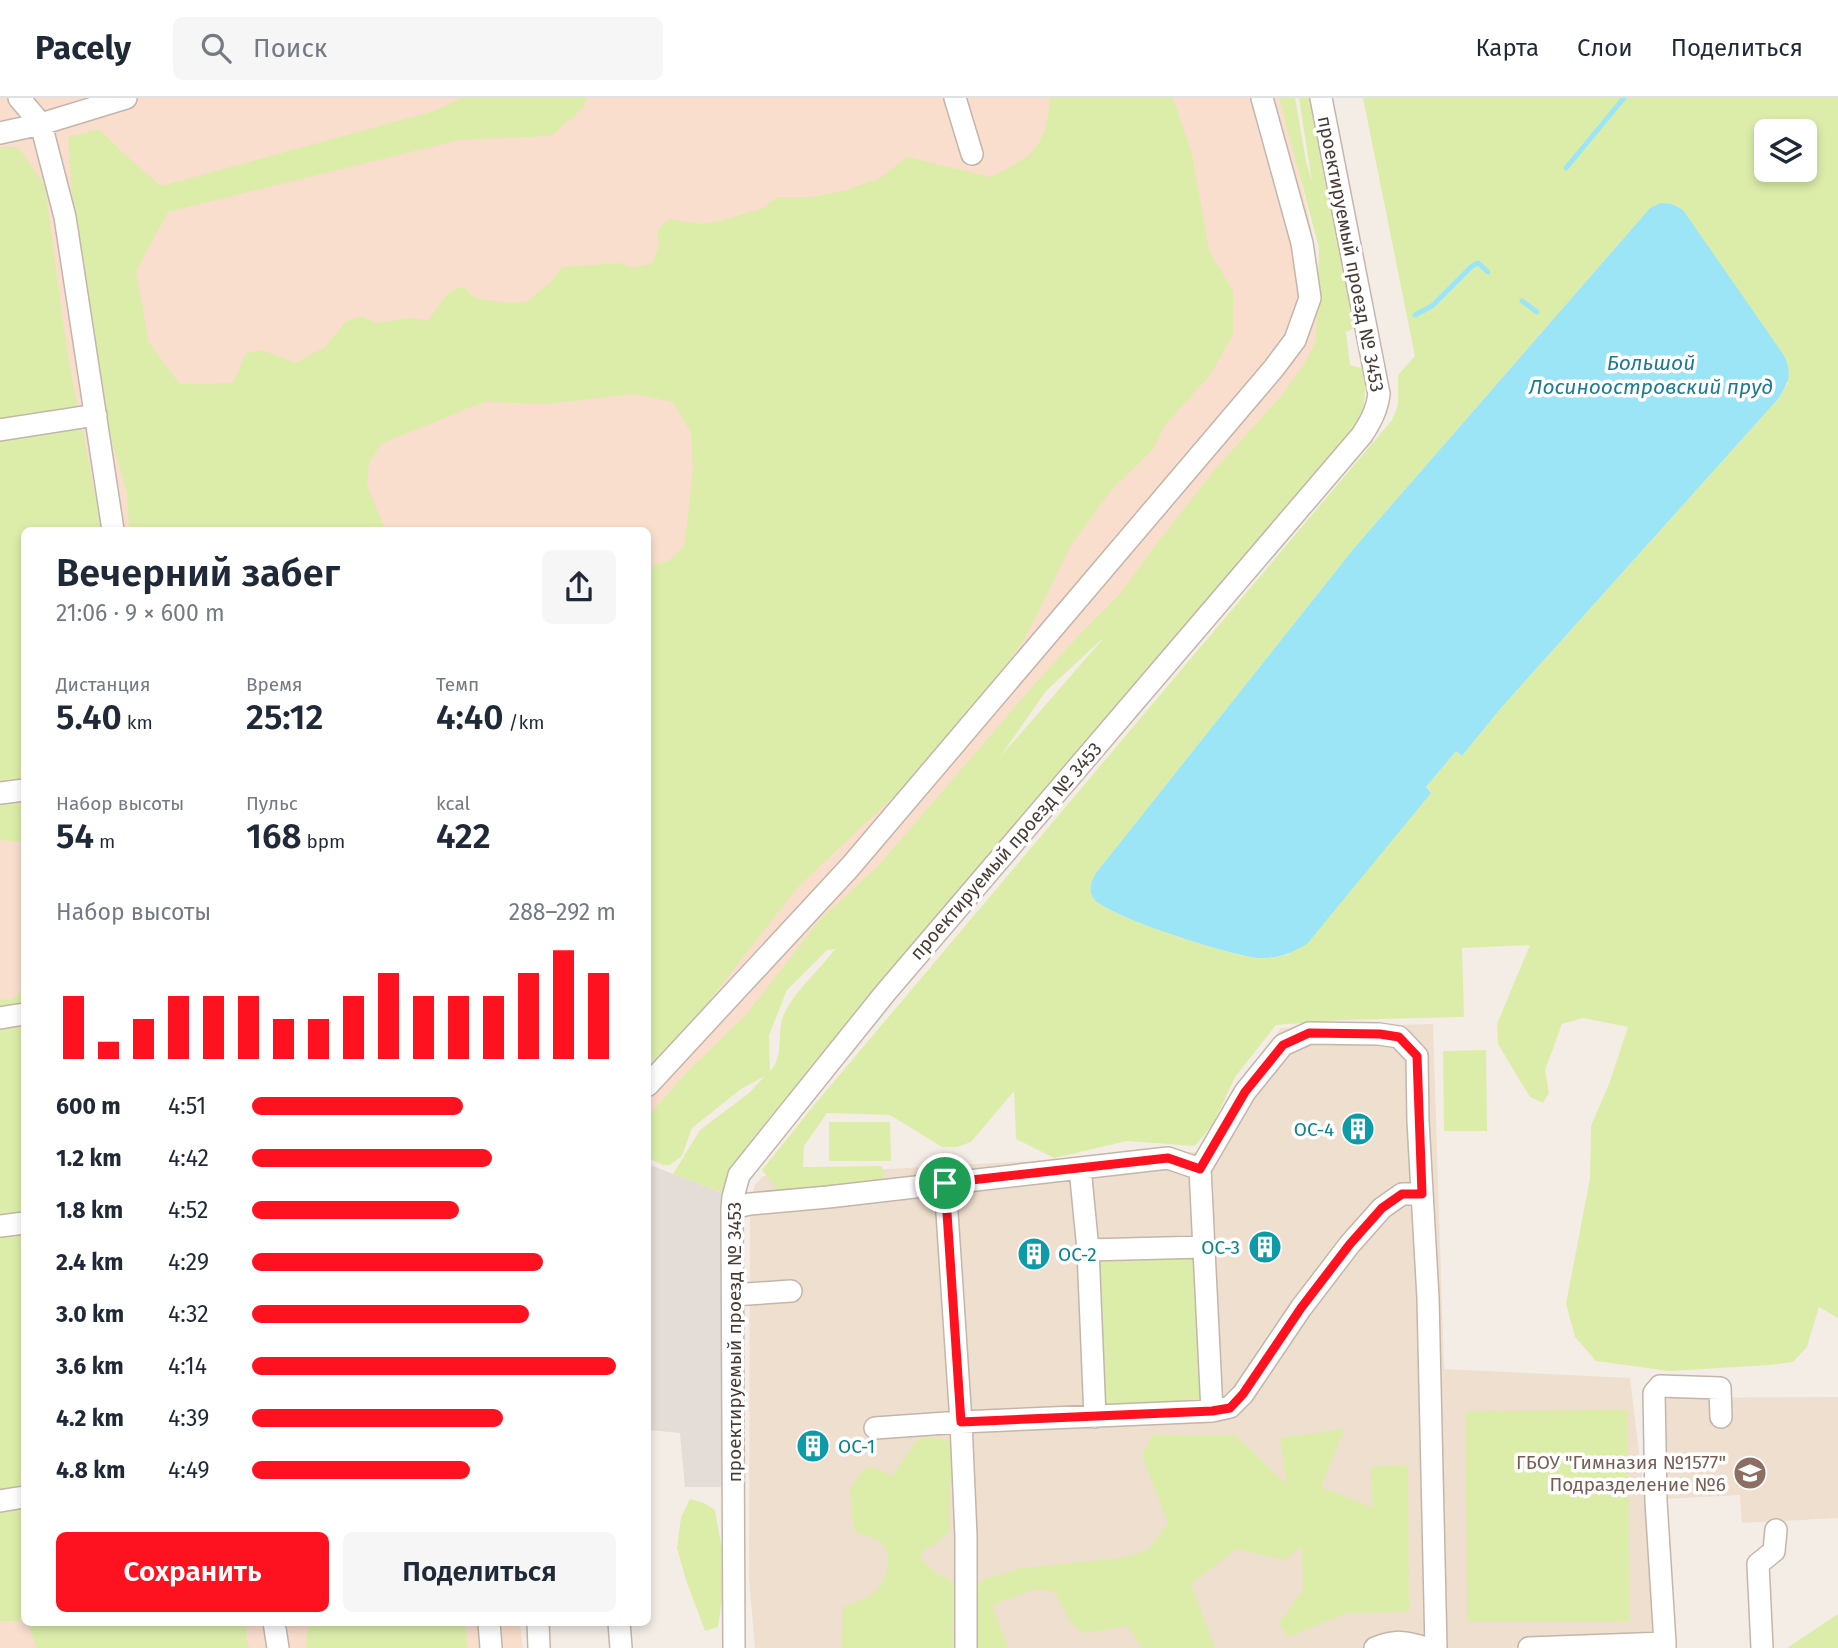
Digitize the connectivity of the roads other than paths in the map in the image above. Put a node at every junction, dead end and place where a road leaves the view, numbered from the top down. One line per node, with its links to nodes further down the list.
1 (19, 98): 6 (street)
2 (126, 98): 6 (street)
3 (955, 98): 8 (street)
4 (1262, 98): 16 (street)
5 (1321, 98): 21 (street, проектируемый проезд № 3453)
6 (41, 124): 7 (street); 9 (street)
7 (0, 132)
8 (972, 154)
9 (96, 415): 10 (street); 11 (street)
10 (0, 430)
11 (113, 527)
12 (21, 790): 13 (street)
13 (0, 793)
14 (21, 1014): 15 (street)
15 (0, 1018)
16 (651, 1083)
17 (1080, 1168): 18 (street); 19 (street); 25 (street)
18 (1200, 1169): 20 (street); 24 (street)
19 (945, 1183): 21 (street); 31 (street)
20 (1422, 1194): 28 (street); 49 (street)
21 (732, 1208): 27 (street, проектируемый проезд № 3453)
22 (21, 1223): 23 (street)
23 (0, 1226)
24 (1203, 1247): 25 (street); 28 (street)
25 (1088, 1250): 29 (street)
26 (791, 1291): 27 (street)
27 (733, 1295): 45 (street, проектируемый проезд № 3453)
28 (1212, 1411): 29 (street)
29 (1095, 1417): 31 (street)
30 (1721, 1418): 40 (street)
31 (961, 1422): 32 (street); 46 (street)
32 (875, 1428)
33 (21, 1498): 34 (street)
34 (0, 1501)
35 (1776, 1530): 51 (street)
36 (275, 1626): 41 (street)
37 (489, 1626): 42 (street)
38 (538, 1626): 43 (street)
39 (620, 1626): 44 (street)
40 (1665, 1646): 50 (street)
41 (278, 1648)
42 (491, 1648)
43 (539, 1648)
44 (621, 1648)
45 (734, 1648)
46 (967, 1648)
47 (1375, 1648): 48 (street)
48 (1426, 1648)
49 (1436, 1648)
50 (1529, 1648)
51 (1762, 1648)

